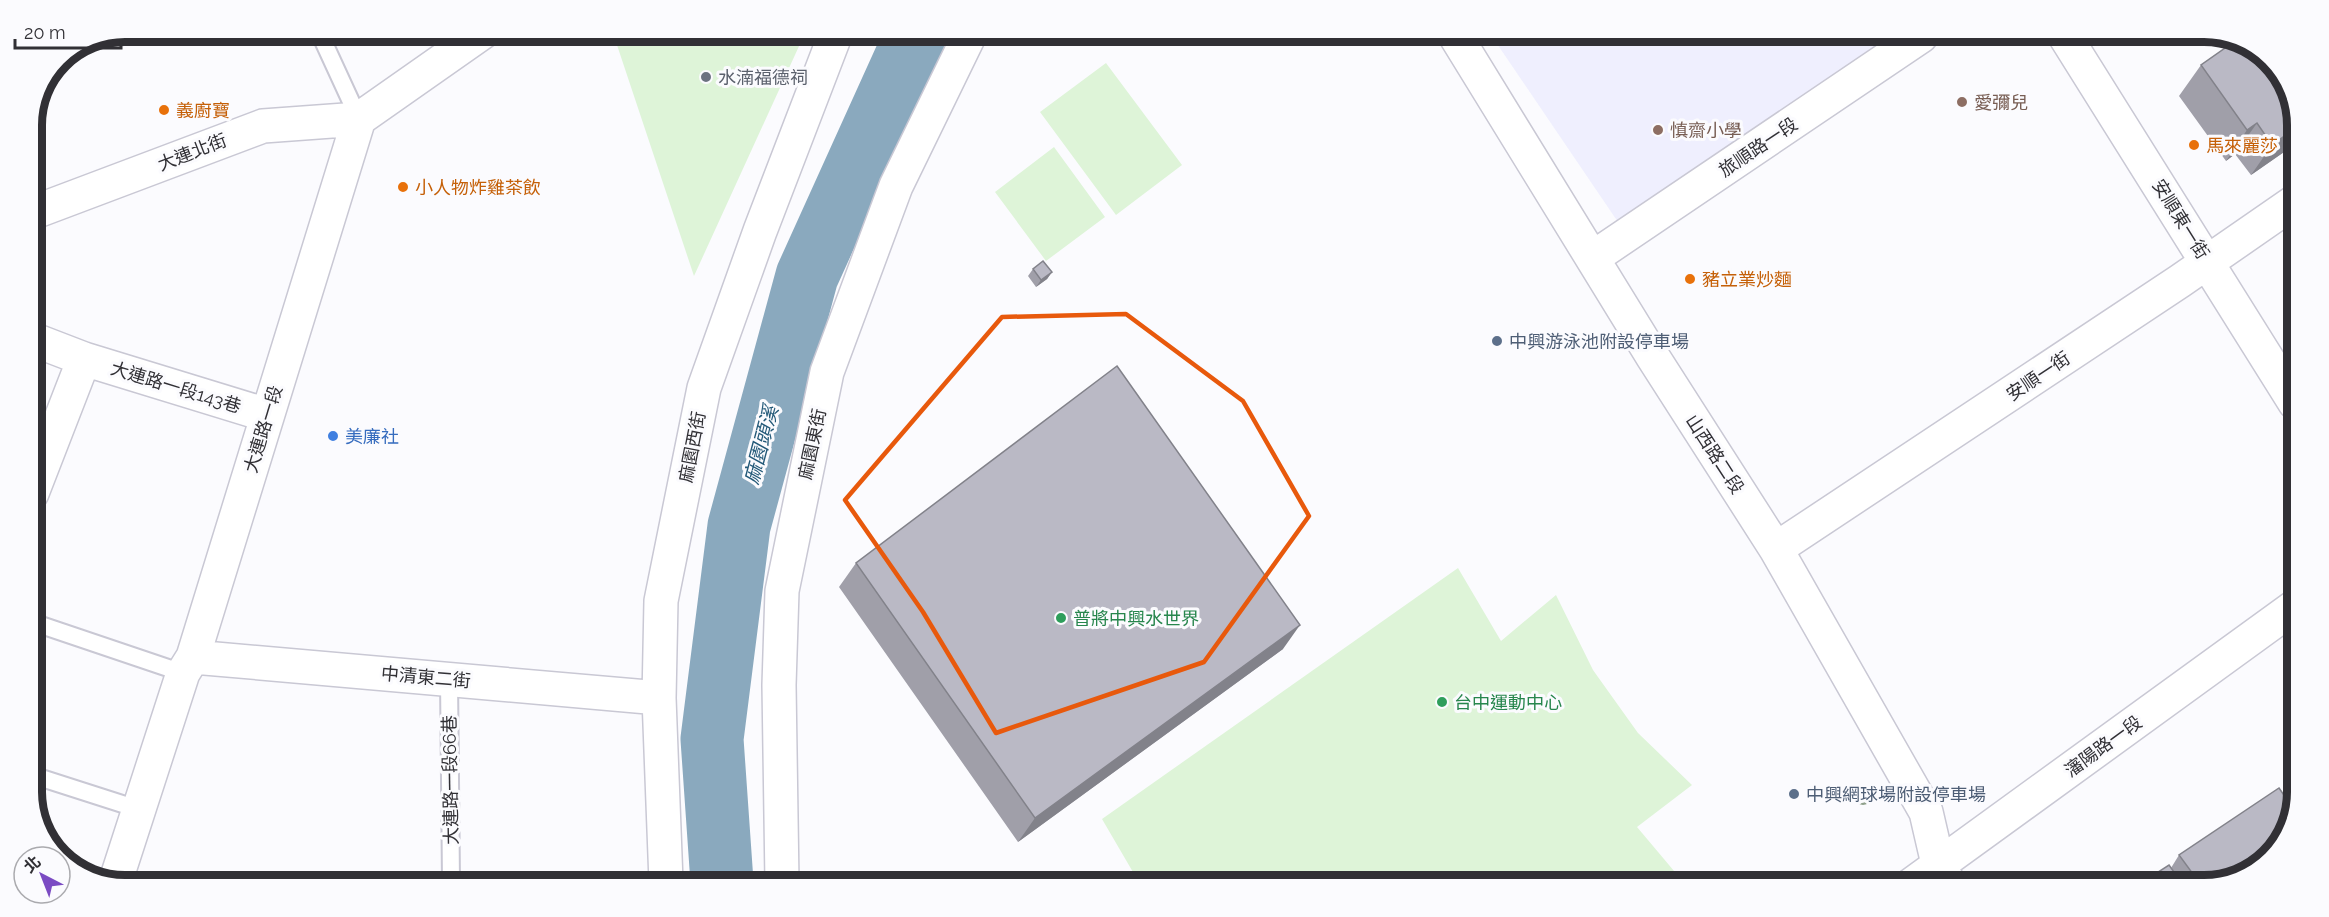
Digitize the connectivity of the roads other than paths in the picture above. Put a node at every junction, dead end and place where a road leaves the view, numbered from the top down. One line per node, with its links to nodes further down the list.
1 (324, 42): 8 (lane)
2 (469, 42): 8 (street)
3 (833, 42): 23 (street, 麻園西街)
4 (966, 42): 30 (street, 麻園東街)
5 (1459, 42): 11 (street, 山西路二段)
6 (1912, 42): 11 (street, 旅順路一段)
7 (2069, 42): 12 (street, 安順東一街)
8 (359, 118): 9 (street, 大連北街); 16 (street, 大連路一段)
9 (42, 206)
10 (2287, 207): 12 (street, 安順一街)
11 (1594, 257): 18 (street, 山西路二段)
12 (2208, 262): 15 (street, 安順東一街); 18 (street, 安順一街)
13 (42, 343): 14 (street, 大連路一段143巷)
14 (84, 359): 16 (street, 大連路一段143巷); 17 (street)
15 (2287, 390)
16 (267, 415): 21 (street, 大連路一段)
17 (42, 467)
18 (1776, 549): 27 (street, 山西路二段)
19 (2287, 612): 27 (street, 瀋陽路一段)
20 (42, 625): 21 (lane, 中清東二街)
21 (188, 665): 22 (street, 中清東二街); 25 (street, 大連路一段)
22 (449, 679): 23 (street, 中清東二街); 28 (lane, 大連路一段66巷)
23 (659, 698): 29 (street, 麻園西街)
24 (42, 778): 25 (lane)
25 (138, 809): 26 (street, 大連路一段)
26 (118, 874)
27 (1944, 874)
28 (451, 875)
29 (666, 875)
30 (782, 875)

